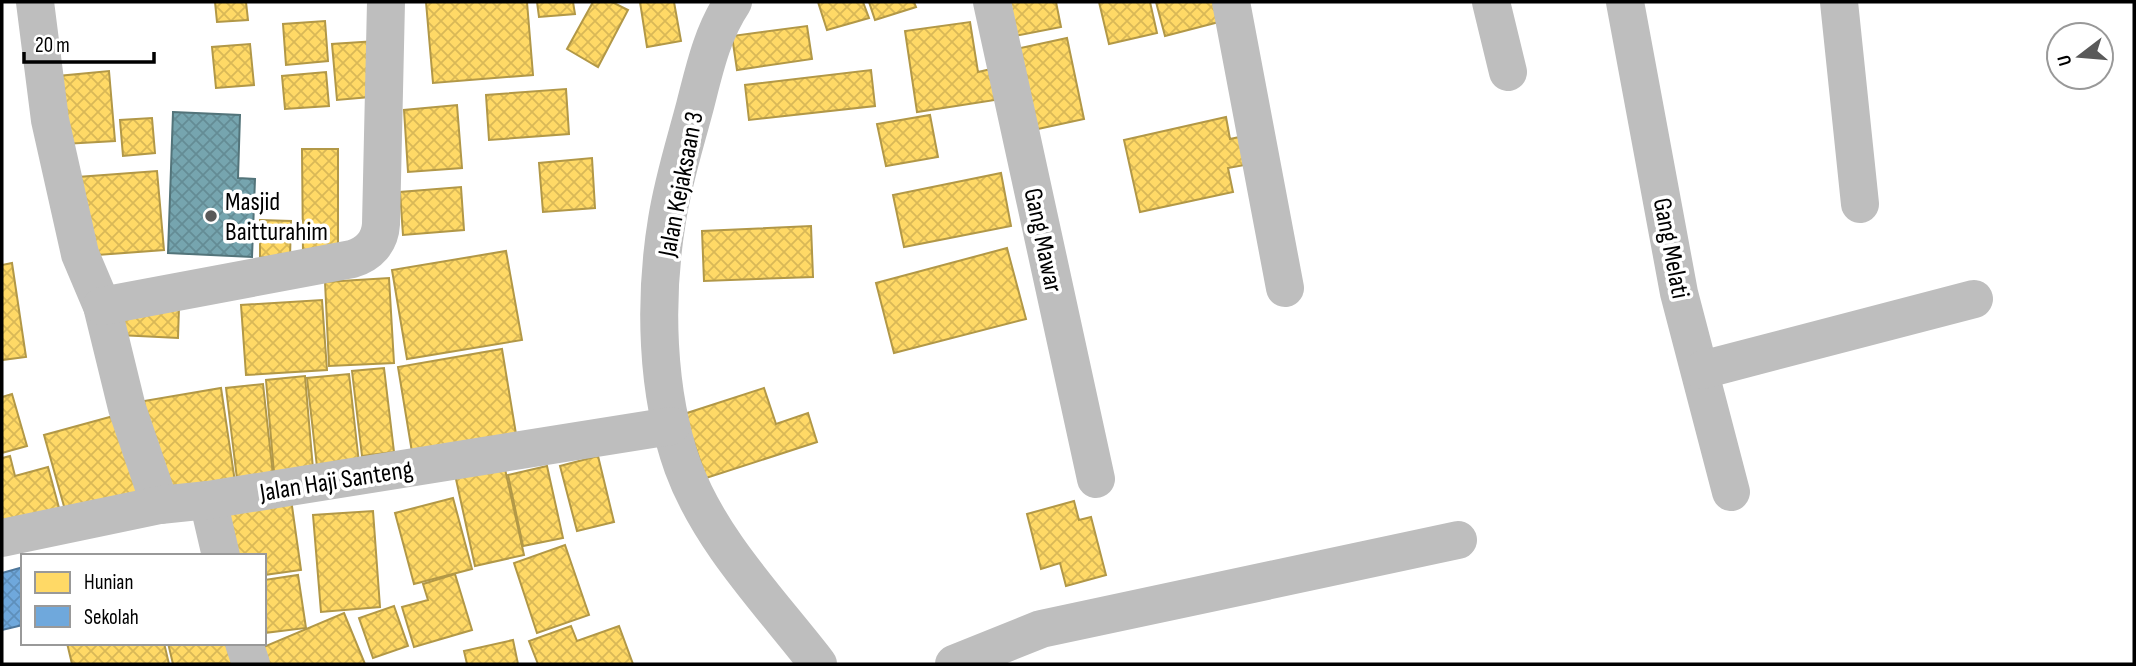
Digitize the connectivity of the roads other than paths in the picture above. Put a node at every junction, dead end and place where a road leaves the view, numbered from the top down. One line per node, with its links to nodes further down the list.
1 (35, 2): 13 (street)
2 (386, 2): 13 (street)
3 (733, 2): 15 (street, Jalan Kejaksaan 3)
4 (992, 2): 16 (street, Gang Mawar)
5 (1231, 2): 11 (street)
6 (1491, 2): 9 (street)
7 (1625, 2): 14 (street, Gang Melati)
8 (1839, 2): 10 (street)
9 (1508, 72)
10 (1860, 204)
11 (1285, 288)
12 (1974, 299): 14 (street)
13 (102, 306): 19 (street)
14 (1702, 370): 17 (street, Gang Melati)
15 (671, 426): 18 (street, Jalan Haji Santeng); 25 (street, Jalan Kejaksaan 3)
16 (1096, 479)
17 (1731, 492)
18 (208, 500): 19 (street, Jalan Haji Santeng); 22 (street)
19 (160, 505): 20 (street, Jalan Haji Santeng)
20 (2, 538)
21 (1458, 540): 26 (street)
22 (221, 554)
23 (245, 645): 24 (street)
24 (251, 664)
25 (818, 664)
26 (954, 664)

